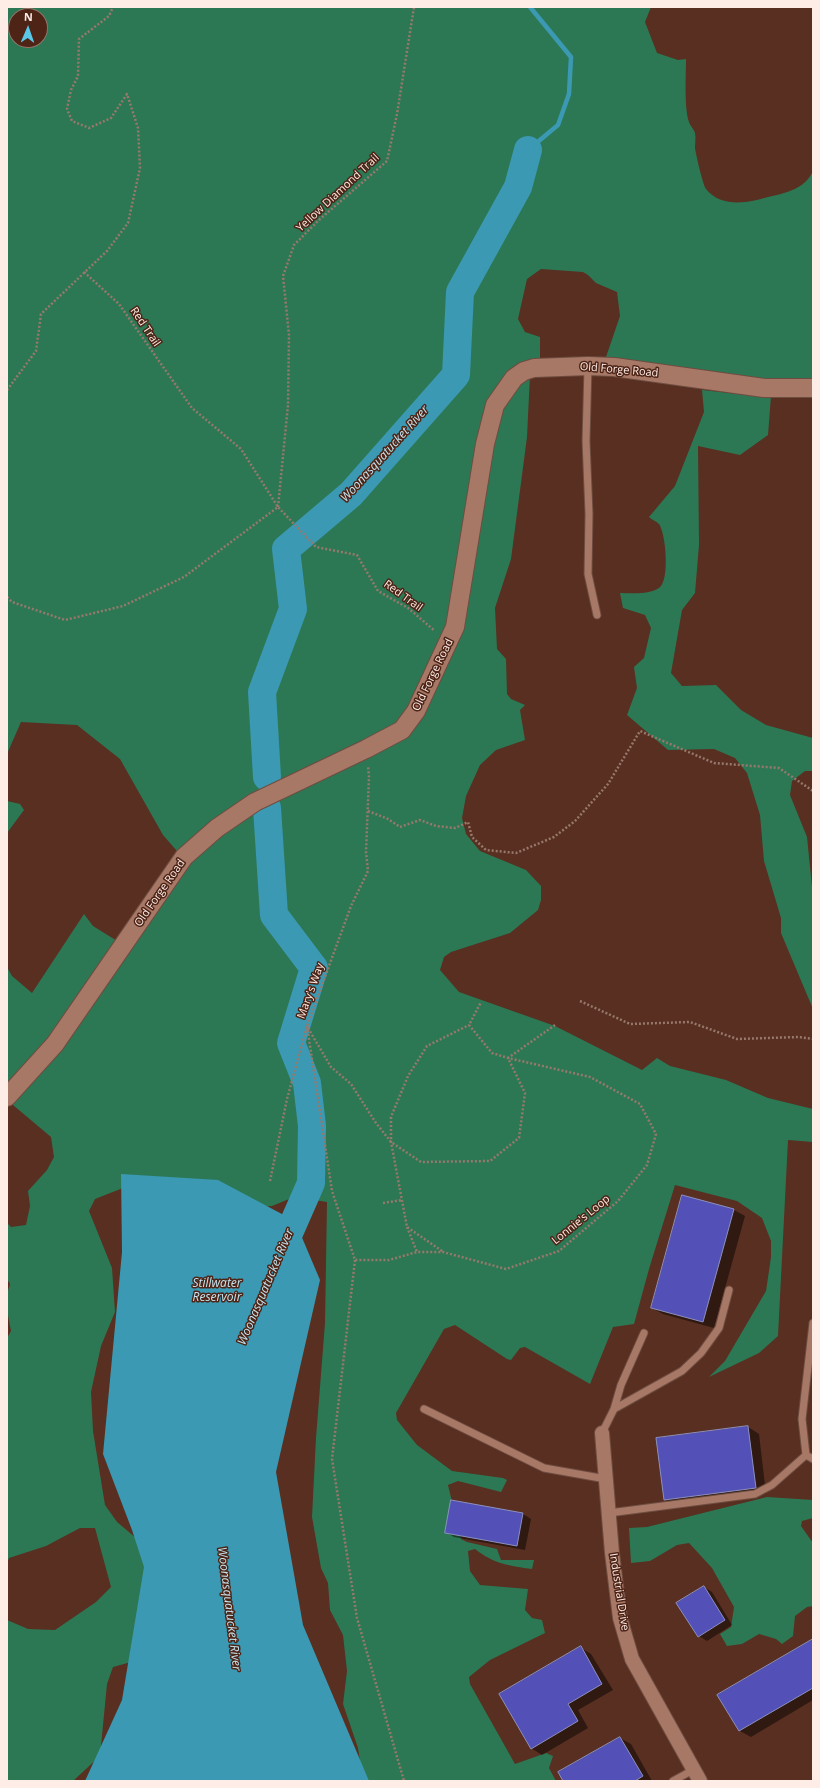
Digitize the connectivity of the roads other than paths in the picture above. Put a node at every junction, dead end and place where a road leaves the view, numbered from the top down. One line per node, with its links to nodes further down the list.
1 (588, 366): 2 (street, Old Forge Road); 3 (lane); 4 (street, Old Forge Road)
2 (813, 388)
3 (597, 616)
4 (7, 1097)
5 (729, 1290): 9 (lane)
6 (813, 1323): 11 (lane)
7 (644, 1333): 9 (lane)
8 (424, 1409): 13 (lane)
9 (614, 1409): 10 (lane)
10 (602, 1433): 13 (street, Industrial Drive)
11 (806, 1455): 12 (lane); 14 (lane)
12 (813, 1459)
13 (606, 1478): 14 (street, Industrial Drive)
14 (609, 1513): 15 (street, Industrial Drive)
15 (696, 1775): 16 (lane)
16 (673, 1781)

